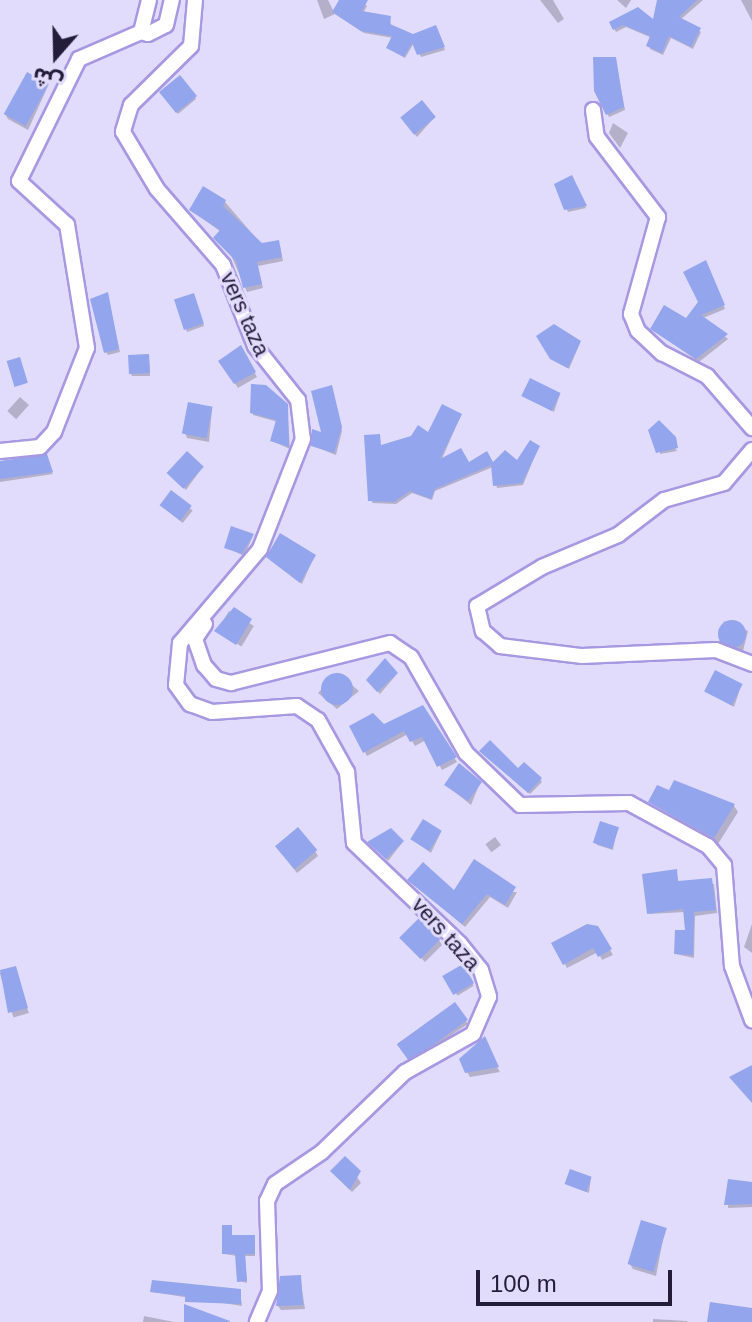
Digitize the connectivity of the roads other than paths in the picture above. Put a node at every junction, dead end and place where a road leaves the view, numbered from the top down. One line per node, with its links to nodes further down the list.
1 (149, 0): 4 (street)
2 (172, 0): 4 (street)
3 (195, 0): 9 (street, vers taza)
4 (141, 32): 8 (street)
5 (593, 110): 6 (street)
6 (752, 428)
7 (752, 450): 10 (street)
8 (0, 451)
9 (216, 607): 11 (street, vers taza); 12 (street, vers taza)
10 (752, 664)
11 (752, 1020)
12 (257, 1322)

